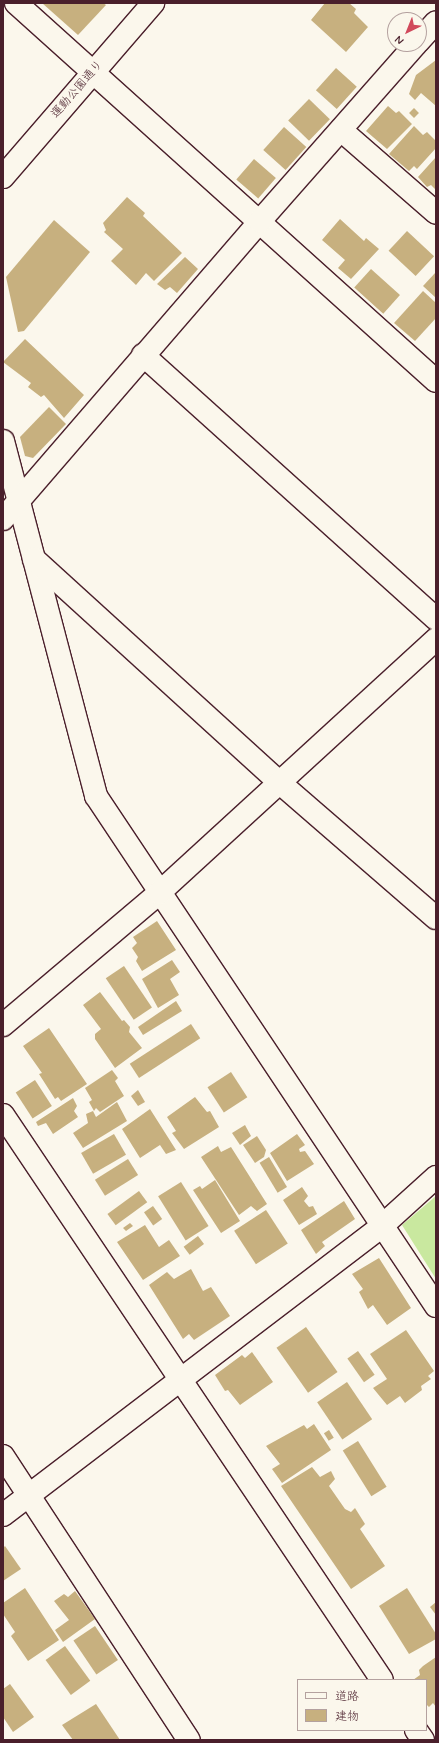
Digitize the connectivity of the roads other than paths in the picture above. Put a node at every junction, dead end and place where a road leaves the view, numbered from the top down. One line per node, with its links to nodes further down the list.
1 (16, 3): 6 (street)
2 (153, 3): 6 (street, 運動公園通り)
3 (436, 22): 4 (street)
4 (427, 32)
5 (409, 52): 7 (street)
6 (93, 72): 8 (street, 運動公園通り); 10 (street)
7 (341, 130): 9 (street); 10 (street)
8 (3, 177)
9 (436, 213)
10 (260, 221): 11 (street); 12 (street)
11 (143, 355): 14 (street); 17 (street)
12 (436, 381)
13 (3, 441): 14 (street)
14 (19, 500): 15 (street); 16 (street)
15 (3, 519)
16 (34, 559): 19 (street); 20 (street)
17 (436, 619)
18 (436, 639): 19 (street)
19 (280, 782): 20 (street); 21 (street)
20 (159, 893): 22 (street); 25 (street)
21 (436, 918)
22 (3, 1025)
23 (3, 1115): 27 (street)
24 (436, 1177): 25 (street)
25 (382, 1225): 26 (street); 27 (street)
26 (436, 1306)
27 (181, 1380): 29 (street); 31 (street)
28 (3, 1456): 29 (street)
29 (29, 1495): 30 (street); 33 (street)
30 (3, 1515)
31 (381, 1679)
32 (417, 1731): 34 (street)
33 (189, 1740)
34 (423, 1740)

